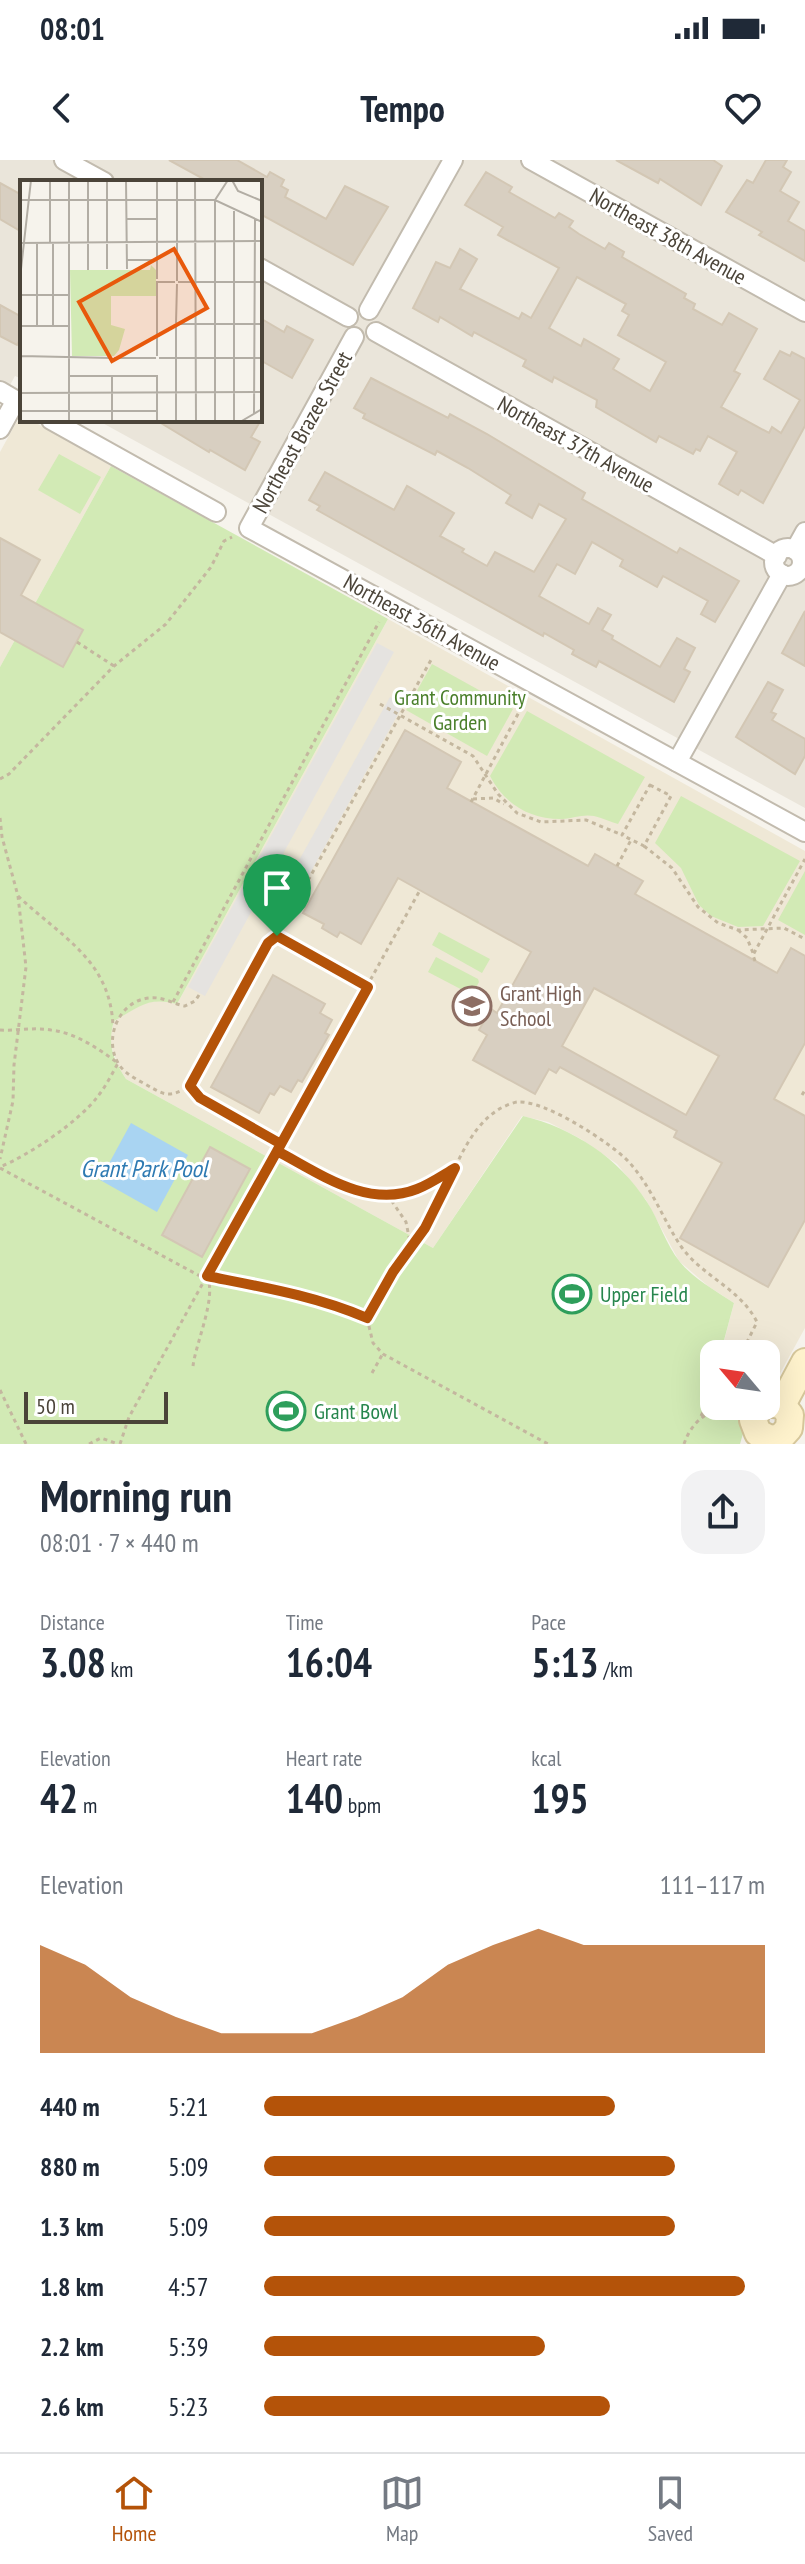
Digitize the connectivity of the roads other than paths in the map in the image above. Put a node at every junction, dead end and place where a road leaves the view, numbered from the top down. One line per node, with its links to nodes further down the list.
1 (64, 160): 4 (street)
2 (453, 160): 6 (street)
3 (531, 160): 7 (street, Northeast 38th Avenue)
4 (100, 180)
5 (262, 269): 8 (street)
6 (369, 310): 8 (street); 9 (street)
7 (805, 312)
8 (348, 317): 10 (street)
9 (376, 332): 10 (street); 17 (street, Northeast 37th Avenue)
10 (354, 337): 15 (street, Northeast Brazee Street)
11 (13, 399): 13 (street)
12 (55, 422): 14 (street)
13 (0, 429)
14 (216, 512)
15 (249, 528): 18 (street, Northeast 36th Avenue)
16 (805, 532): 17 (street)
17 (792, 564): 18 (street)
18 (677, 762): 19 (street, Northeast 36th Avenue)
19 (805, 832)
20 (805, 1362): 21 (street)
21 (780, 1392)
22 (780, 1410): 23 (street)
23 (779, 1438)

